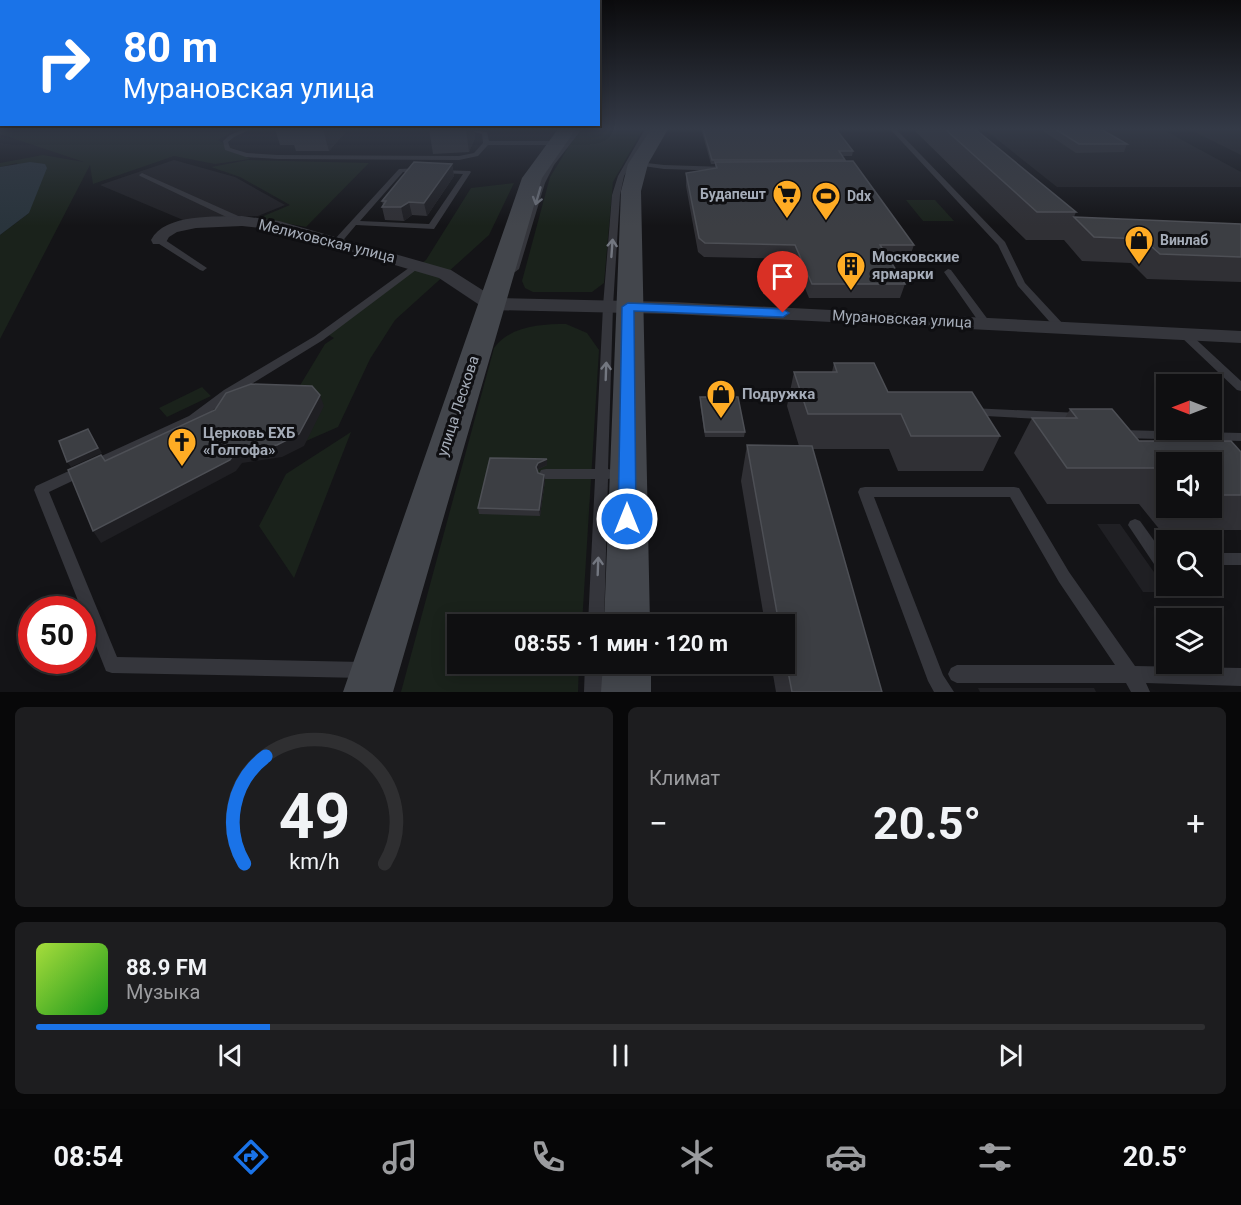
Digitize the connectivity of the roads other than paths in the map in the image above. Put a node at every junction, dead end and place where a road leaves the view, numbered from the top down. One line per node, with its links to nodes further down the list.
1 (544, 161): 17 (main road, улица Лескова)
2 (554, 161): 16 (lane, one-way to 16)
3 (628, 161): 18 (lane, one-way to 3)
4 (640, 161): 6 (main road)
5 (924, 161): 20 (lane)
6 (638, 164): 7 (lane); 18 (main road)
7 (735, 169)
8 (142, 175): 9 (lane)
9 (242, 221): 11 (street, Мелиховская улица); 12 (street, Мелиховская улица)
10 (354, 223): 10 (lane); 12 (lane)
11 (159, 240): 14 (lane)
12 (337, 242): 13 (street, Мелиховская улица)
13 (417, 265): 17 (street, Мелиховская улица); 42 (lane)
14 (203, 268)
15 (948, 272): 19 (lane)
16 (514, 273)
17 (501, 300): 18 (street, Мурановская улица); 30 (lane, улица Лескова); 42 (main road, улица Лескова)
18 (618, 306): 19 (street, Мурановская улица); 29 (main road, one-way to 18)
19 (985, 323): 20 (street, Мурановская улица)
20 (1060, 327): 21 (street, Мурановская улица)
21 (1184, 334): 22 (street, Мурановская улица); 23 (lane)
22 (1241, 337)
23 (1241, 387)
24 (955, 411): 25 (lane)
25 (1091, 418)
26 (1111, 429): 27 (lane)
27 (1241, 437)
28 (546, 474): 29 (lane)
29 (614, 474): 35 (lane, one-way to 29); 36 (main road)
30 (441, 509)
31 (1135, 525): 32 (lane)
32 (1156, 555)
33 (1222, 559): 34 (lane)
34 (1241, 559)
35 (597, 614)
36 (626, 614)
37 (594, 674): 43 (lane)
38 (627, 674): 44 (main road)
39 (957, 674): 40 (lane)
40 (1131, 674): 41 (lane); 45 (lane); 46 (lane)
41 (1241, 677)
42 (371, 681)
43 (593, 692)
44 (626, 692)
45 (945, 692)
46 (1141, 692)

